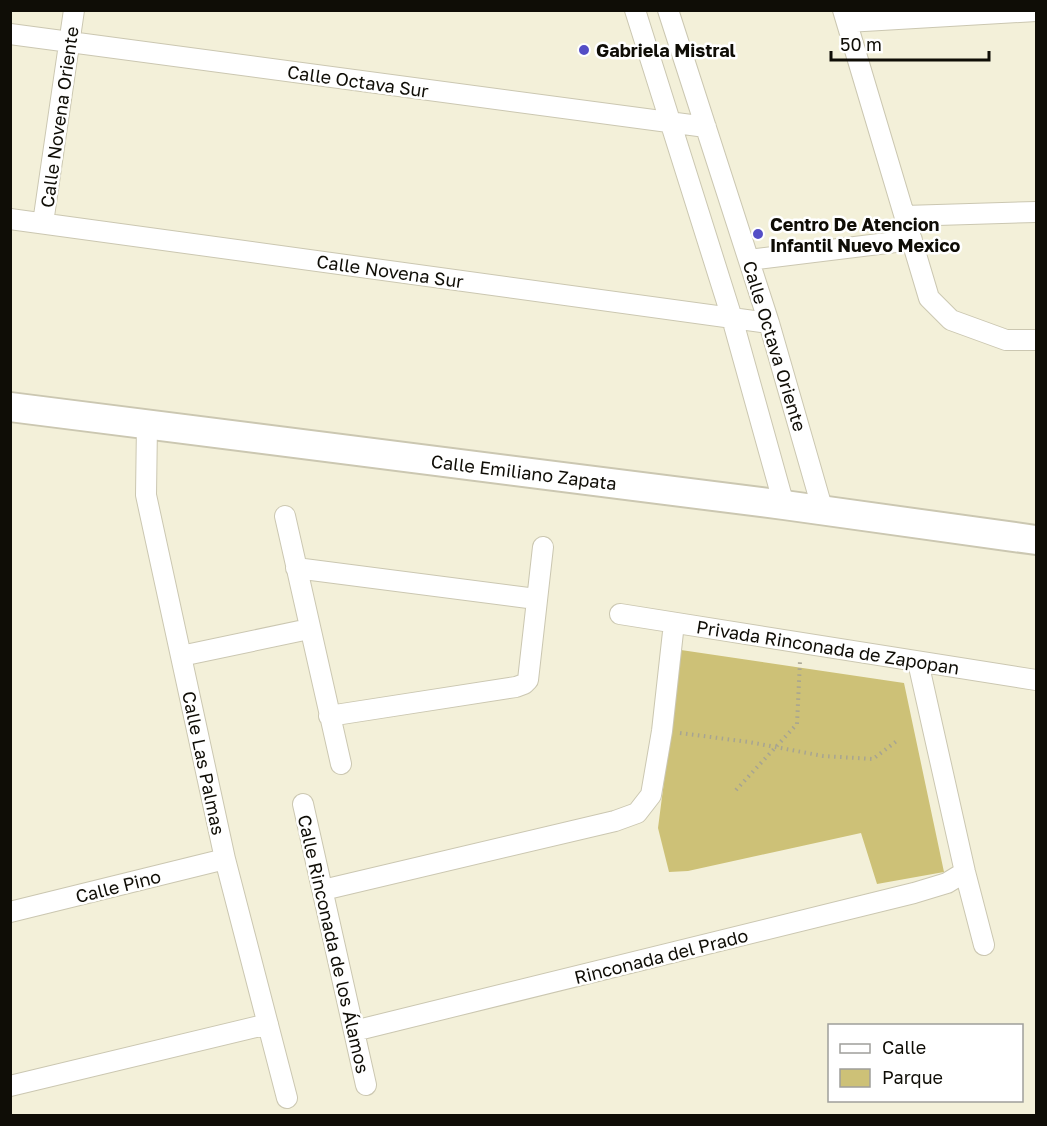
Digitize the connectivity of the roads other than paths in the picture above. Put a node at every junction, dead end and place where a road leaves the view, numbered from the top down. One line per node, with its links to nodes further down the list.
1 (74, 10): 7 (street, Calle Novena Oriente)
2 (636, 10): 8 (street, Calle Octava Oriente)
3 (668, 10): 9 (street, Calle Octava Oriente)
4 (1036, 11): 5 (street)
5 (845, 16): 11 (street)
6 (10, 34): 7 (street, Calle Octava Sur)
7 (69, 42): 8 (street, Calle Octava Sur); 13 (street, Calle Novena Oriente)
8 (671, 123): 9 (street, Calle Octava Sur); 16 (street, Calle Octava Oriente)
9 (706, 127): 15 (street, Calle Octava Oriente)
10 (1036, 212): 11 (street)
11 (904, 216): 14 (street)
12 (10, 219): 13 (street, Calle Novena Sur)
13 (43, 223): 16 (street, Calle Novena Sur)
14 (912, 240): 15 (street); 18 (street)
15 (749, 261): 17 (street, Calle Octava Oriente)
16 (732, 318): 17 (street, Calle Novena Sur); 21 (street, Calle Octava Oriente)
17 (770, 323): 22 (street, Calle Octava Oriente)
18 (1036, 340)
19 (10, 407): 20 (street, Calle Emiliano Zapata)
20 (147, 424): 21 (street, Calle Emiliano Zapata); 32 (street, Calle Las Palmas)
21 (784, 505): 22 (street, Calle Emiliano Zapata)
22 (823, 511): 24 (street, Calle Emiliano Zapata)
23 (285, 516): 26 (street)
24 (1036, 540)
25 (543, 547): 27 (street)
26 (296, 568): 27 (street); 30 (street)
27 (536, 599): 34 (street)
28 (620, 614): 29 (street, Privada Rinconada de Zapopan)
29 (674, 623): 31 (street, Privada Rinconada de Zapopan); 39 (street)
30 (311, 636): 32 (street); 34 (street)
31 (918, 662): 33 (street, Privada Rinconada de Zapopan); 38 (street)
32 (182, 663): 37 (street, Calle Las Palmas)
33 (1036, 680)
34 (329, 716): 35 (street)
35 (341, 764)
36 (303, 804): 39 (street, Calle Rinconada de los Álamos)
37 (225, 860): 40 (street, Calle Pino); 42 (street, Calle Las Palmas)
38 (965, 872): 41 (street); 43 (street, Rinconada del Prado)
39 (323, 890): 43 (street, Calle Rinconada de los Álamos)
40 (10, 912)
41 (984, 945)
42 (268, 1024): 45 (street); 46 (street, Calle Las Palmas)
43 (354, 1031): 44 (street, Calle Rinconada de los Álamos)
44 (366, 1085)
45 (10, 1086)
46 (286, 1098)

